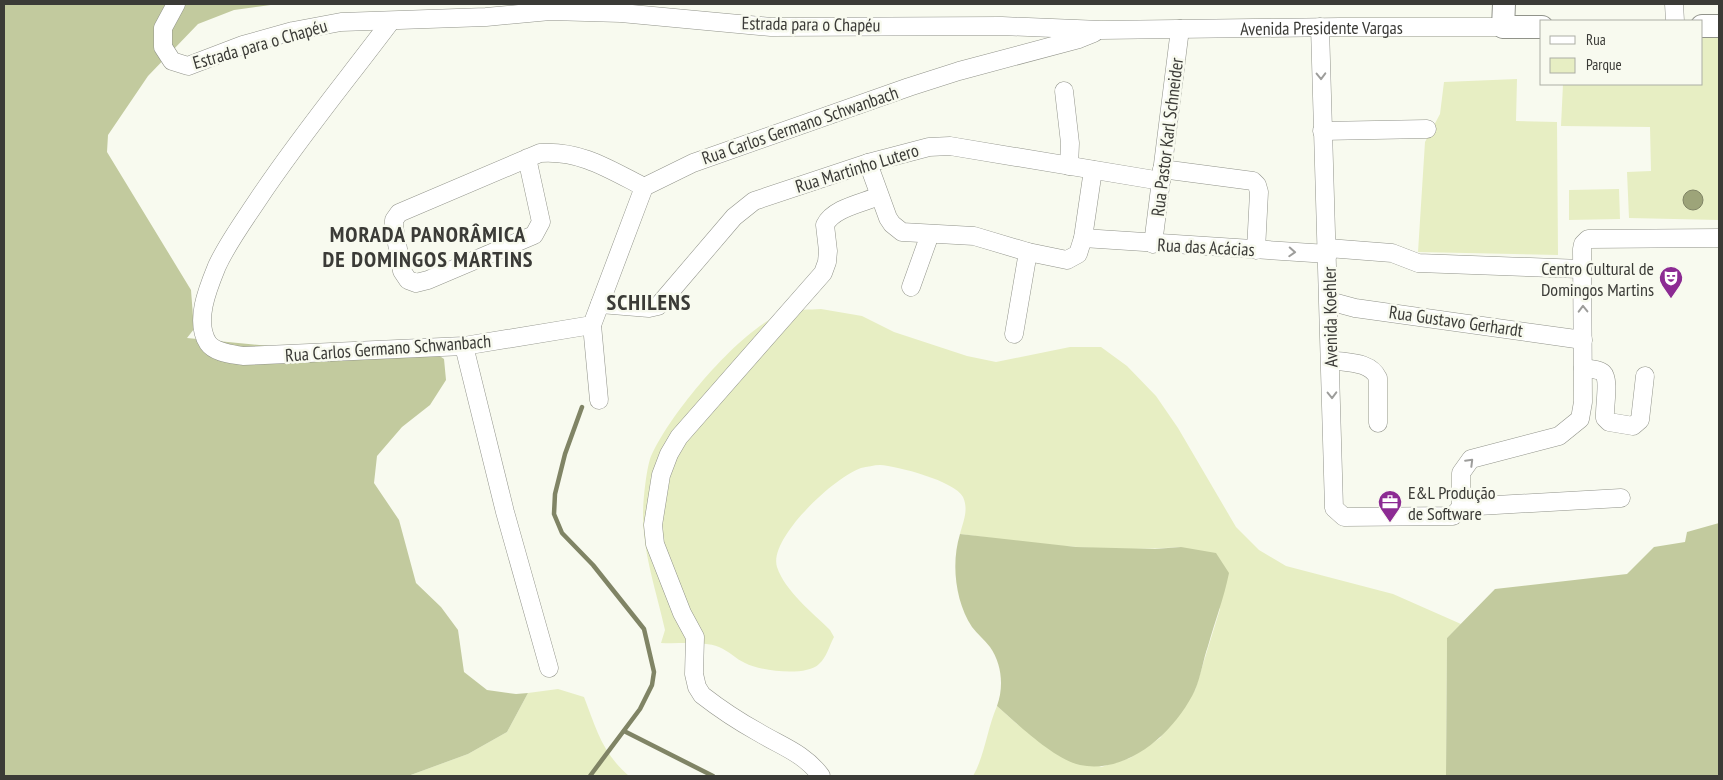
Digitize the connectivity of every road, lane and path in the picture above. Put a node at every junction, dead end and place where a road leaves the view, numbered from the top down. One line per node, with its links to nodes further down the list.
1 (176, 4): 7 (street, Estrada para o Chapéu)
2 (660, 4): 5 (street)
3 (1504, 4): 12 (main road)
4 (1674, 4): 6 (street)
5 (682, 17): 7 (street, Estrada para o Chapéu); 14 (street, Estrada para o Chapéu)
6 (1675, 20)
7 (391, 21): 39 (street, Rua Carlos Germano Schwanbach)
8 (1703, 26): 9 (main road)
9 (1719, 26)
10 (1320, 27): 12 (street, Avenida Presidente Vargas); 13 (street, Avenida Presidente Vargas); 17 (street, Avenida Koehler, one-way to 17)
11 (1540, 27): 12 (main road, Avenida Presidente Vargas)
12 (1504, 28)
13 (1180, 29): 14 (street, Avenida Presidente Vargas); 22 (street, Rua Pastor Karl Schneider)
14 (1101, 30): 23 (street, Rua Carlos Germano Schwanbach)
15 (1064, 91): 20 (street)
16 (1427, 129): 17 (street)
17 (1322, 131): 30 (street, Avenida Koehler)
18 (528, 158): 18 (street); 23 (street)
19 (868, 163): 20 (street, Rua Martinho Lutero); 24 (street); 35 (street, Rua Martinho Lutero)
20 (1069, 166): 21 (street, Rua Martinho Lutero)
21 (1093, 170): 22 (street, Rua Martinho Lutero); 26 (street)
22 (1162, 175): 28 (street, Rua Pastor Karl Schneider); 29 (street, Rua Martinho Lutero)
23 (644, 187): 35 (street)
24 (880, 196): 25 (street); 48 (street)
25 (930, 234): 31 (street); 33 (street)
26 (1083, 238): 28 (street, Rua das Acácias); 31 (street)
27 (1719, 238): 32 (street)
28 (1153, 244): 29 (street, Rua das Acácias)
29 (1256, 250): 30 (street, Rua das Acácias, one-way to 30)
30 (1328, 251): 32 (street, Rua das Acácias); 34 (street, Avenida Koehler)
31 (1028, 252): 37 (street)
32 (1582, 269): 38 (street, one-way to 32)
33 (911, 287)
34 (1329, 301): 38 (street, Rua Gustavo Gerhardt); 40 (street, Avenida Koehler)
35 (600, 304): 36 (street)
36 (592, 325): 39 (street, Rua Carlos Germano Schwanbach); 43 (street)
37 (1014, 334)
38 (1584, 340): 41 (street)
39 (464, 346): 47 (street)
40 (1331, 360): 44 (street); 46 (street, Avenida Koehler, one-way to 46)
41 (1583, 368): 42 (street); 46 (street, one-way to 41)
42 (1645, 376)
43 (599, 400)
44 (1378, 423)
45 (1621, 498): 46 (street)
46 (1461, 507)
47 (549, 668)
48 (821, 776)

